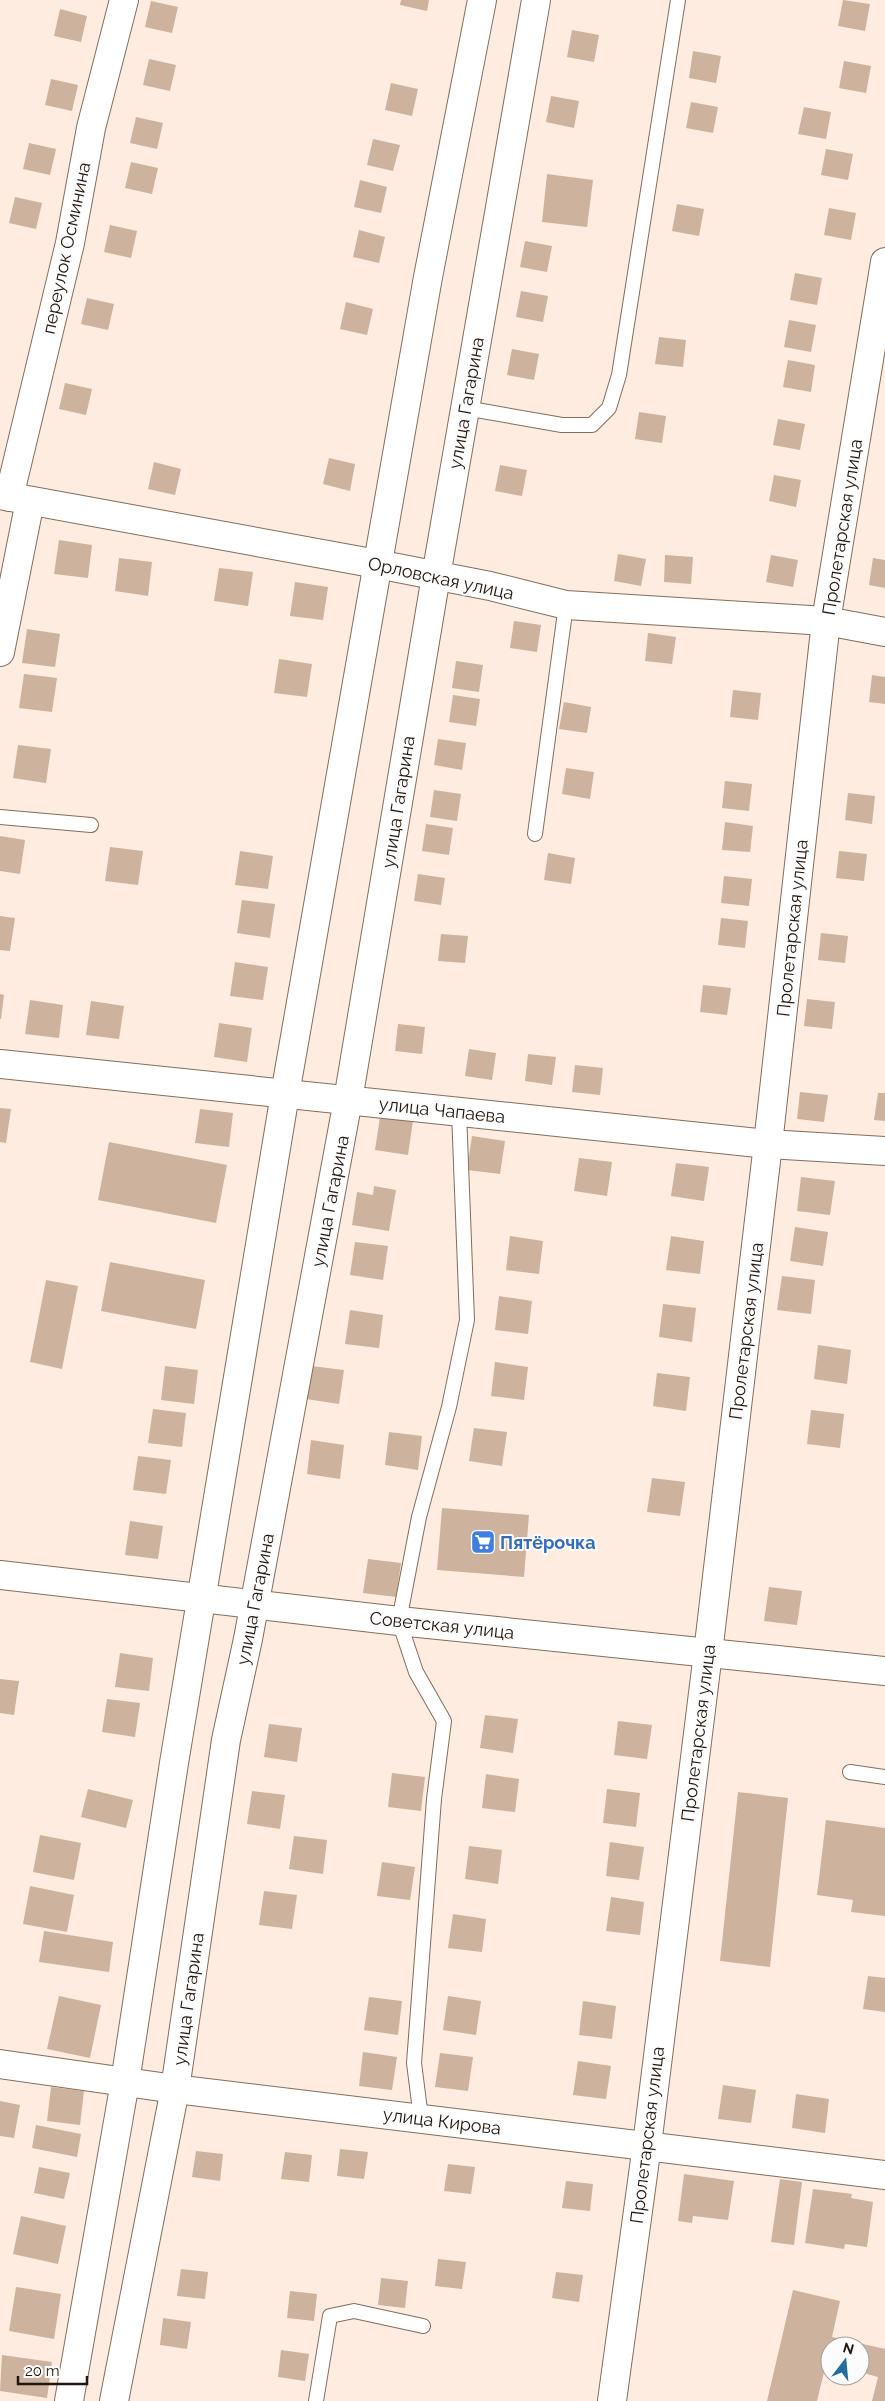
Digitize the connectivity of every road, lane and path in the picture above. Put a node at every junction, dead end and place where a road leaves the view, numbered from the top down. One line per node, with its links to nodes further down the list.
1 (124, 0): 7 (street, переулок Осминина)
2 (482, 0): 8 (street)
3 (536, 0): 6 (street, улица Гагарина)
4 (678, 0): 6 (lane)
5 (885, 262): 11 (street, Пролетарская улица)
6 (465, 408): 9 (street, улица Гагарина)
7 (13, 498): 8 (street, Орловская улица); 13 (street, переулок Осминина)
8 (377, 564): 9 (street, Орловская улица); 18 (street)
9 (436, 576): 10 (street, Орловская улица); 19 (street, улица Гагарина)
10 (566, 605): 11 (street, Орловская улица); 16 (lane)
11 (826, 620): 12 (street, Орловская улица); 21 (street, Пролетарская улица)
12 (885, 632)
13 (0, 652)
14 (0, 817): 15 (lane)
15 (91, 825)
16 (535, 834)
17 (0, 1064): 18 (street, улица Чапаева)
18 (285, 1094): 19 (street, улица Чапаева); 24 (street)
19 (348, 1100): 20 (street, улица Чапаева); 25 (street, улица Гагарина)
20 (459, 1112): 21 (street, улица Чапаева); 26 (lane)
21 (768, 1144): 22 (street, улица Чапаева); 27 (street, Пролетарская улица)
22 (885, 1151)
23 (0, 1575): 24 (street, Советская улица)
24 (201, 1599): 25 (street, Советская улица); 32 (street)
25 (254, 1604): 26 (street, Советская улица); 33 (street, улица Гагарина)
26 (399, 1621): 27 (street, Советская улица); 34 (lane)
27 (708, 1653): 28 (street, Советская улица); 35 (street, Пролетарская улица)
28 (885, 1671)
29 (850, 1772): 30 (lane)
30 (885, 1777)
31 (0, 2064): 32 (street, улица Кирова)
32 (126, 2082): 33 (street, улица Кирова); 38 (street)
33 (175, 2089): 34 (street, улица Кирова); 39 (street, улица Гагарина)
34 (421, 2118): 35 (street, улица Кирова)
35 (647, 2145): 36 (street, улица Кирова); 41 (street, Пролетарская улица)
36 (885, 2175)
37 (423, 2326): 40 (lane)
38 (69, 2401)
39 (114, 2401)
40 (316, 2401)
41 (612, 2401)

